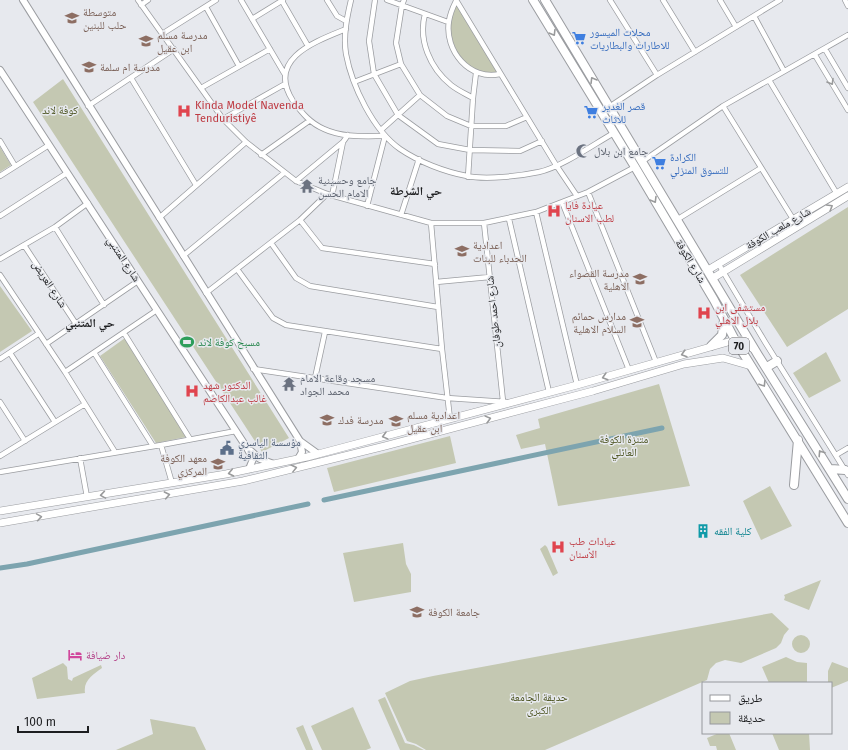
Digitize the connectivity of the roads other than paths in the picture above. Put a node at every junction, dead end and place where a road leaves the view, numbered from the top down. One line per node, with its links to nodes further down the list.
1 (23, 0): 57 (street)
2 (138, 0): 20 (street)
3 (148, 0): 20 (street)
4 (216, 0): 23 (street)
5 (241, 0): 27 (street)
6 (282, 0): 27 (street); 34 (street)
7 (328, 0): 28 (street)
8 (351, 0): 28 (street)
9 (375, 0): 46 (street)
10 (387, 0): 21 (street)
11 (404, 0): 21 (street)
12 (456, 0): 29 (street); 47 (street)
13 (545, 0): 24 (highway, شارع الكوفة / 70)
14 (610, 0): 48 (street)
15 (663, 0): 38 (street)
16 (720, 0): 30 (street)
17 (779, 0): 26 (street)
18 (844, 0): 22 (street)
19 (536, 1): 24 (highway); 67 (highway, شارع الكوفة / 70, one-way to 67)
20 (141, 5): 32 (street)
21 (402, 5): 25 (street); 40 (street)
22 (848, 6)
23 (206, 7): 32 (street); 41 (street)
24 (552, 12): 59 (highway, شارع الكوفة / 70, one-way to 24)
25 (425, 14): 29 (street); 56 (street)
26 (754, 16): 30 (street); 43 (street)
27 (252, 19): 36 (street)
28 (346, 21): 31 (street)
29 (448, 22): 45 (street)
30 (736, 27): 38 (street)
31 (346, 29): 34 (street); 51 (street)
32 (162, 34): 35 (street)
33 (848, 35): 37 (street)
34 (308, 46): 44 (street)
35 (174, 49): 49 (street); 53 (street)
36 (270, 49): 41 (street); 44 (street)
37 (824, 49): 39 (street); 54 (street)
38 (695, 52): 48 (street)
39 (815, 54): 43 (street); 60 (street, one-way to 60)
40 (401, 64): 46 (street); 55 (street)
41 (239, 66): 53 (street)
42 (0, 70): 74 (street, شارع المتنبي)
43 (784, 71): 50 (street)
44 (284, 73): 52 (street)
45 (476, 73): 47 (street); 56 (street)
46 (374, 74): 51 (street); 61 (street)
47 (500, 74): 62 (street)
48 (657, 75): 59 (street)
49 (131, 78): 57 (street); 88 (street)
50 (769, 80): 58 (street); 91 (street)
51 (354, 82): 66 (street)
52 (284, 84): 63 (street); 64 (street)
53 (201, 88): 63 (street)
54 (848, 88)
55 (420, 95): 61 (street); 65 (street)
56 (473, 98): 65 (street)
57 (88, 106): 101 (street)
58 (724, 106): 78 (street); 82 (street)
59 (609, 107): 78 (highway, شارع الكوفة / 70)
60 (848, 110)
61 (398, 115): 66 (street); 75 (street)
62 (527, 117): 65 (street); 71 (street)
63 (223, 119): 72 (street)
64 (309, 121): 68 (street); 76 (street)
65 (471, 126): 75 (street)
66 (381, 130): 69 (street)
67 (614, 133): 79 (street); 81 (highway, شارع الكوفة / 70)
68 (348, 135): 69 (street); 73 (street)
69 (385, 136): 77 (street); 97 (street)
70 (0, 141): 80 (street)
71 (542, 141): 75 (street); 79 (street)
72 (246, 142): 76 (street); 88 (street)
73 (343, 142): 87 (street); 92 (street)
74 (49, 145): 80 (street); 83 (street, شارع المتنبي)
75 (470, 150): 86 (street)
76 (261, 155): 84 (street)
77 (418, 159): 86 (street); 99 (street)
78 (643, 161): 103 (highway, شارع الكوفة / 70)
79 (556, 165): 86 (street); 93 (street)
80 (15, 166): 85 (street)
81 (634, 166): 90 (street); 125 (highway, شارع الكوفة / 70, one-way to 125)
82 (761, 168): 103 (street); 104 (street)
83 (67, 173): 96 (street, شارع المتنبي); 100 (street)
84 (284, 173): 87 (street); 111 (street)
85 (0, 176)
86 (468, 177)
87 (296, 181): 92 (street)
88 (196, 186): 101 (street)
89 (848, 188): 91 (main road, شارع ملعب الكوفة)
90 (588, 192): 93 (street); 145 (street)
91 (836, 194): 104 (main road, شارع ملعب الكوفة)
92 (330, 195): 97 (street); 105 (street)
93 (577, 196): 95 (street)
94 (848, 196): 117 (main road, شارع ملعب الكوفة, one-way to 94)
95 (562, 202): 98 (street); 149 (street)
96 (88, 203): 108 (street); 121 (street, شارع المتنبي)
97 (367, 206): 99 (street)
98 (536, 212): 102 (street); 152 (street)
99 (401, 215): 106 (street)
100 (0, 216)
101 (159, 218): 111 (street)
102 (509, 219): 107 (street); 153 (street)
103 (678, 219): 116 (highway, شارع الكوفة / 70)
104 (793, 219): 113 (main road, شارع ملعب الكوفة)
105 (300, 220): 109 (street); 114 (street)
106 (431, 223): 107 (street); 114 (street)
107 (484, 223): 119 (street, شارع احمد طوفان)
108 (55, 226): 110 (street); 126 (street)
109 (271, 243): 115 (street); 127 (street)
110 (24, 245): 112 (street); 130 (street, شارع العريض)
111 (183, 256): 124 (street)
112 (0, 259)
113 (718, 263): 116 (main road, شارع ملعب الكوفة); 117 (street)
114 (435, 264): 122 (street)
115 (237, 269): 124 (street); 131 (street)
116 (708, 270): 120 (highway, شارع الكوفة / 70)
117 (722, 271): 120 (main road, شارع ملعب الكوفة); 144 (street)
118 (0, 275): 133 (street)
119 (490, 276): 122 (street); 155 (street, شارع احمد طوفان)
120 (713, 278): 123 (highway, شارع الكوفة / 70)
121 (138, 281): 126 (street); 128 (street, شارع المتنبي)
122 (436, 282): 127 (street)
123 (722, 292): 125 (highway); 141 (highway, شارع الكوفة / 70)
124 (206, 293): 148 (street)
125 (714, 300): 129 (highway, شارع الكوفة / 70)
126 (104, 305): 130 (street)
127 (438, 306): 137 (street)
128 (157, 310): 132 (street); 163 (street, شارع المتنبي)
129 (724, 320): 134 (highway, شارع الكوفة / 70); 136 (highway)
130 (76, 324): 135 (street)
131 (325, 332): 137 (street); 151 (street)
132 (124, 333): 140 (street); 164 (street)
133 (38, 334): 135 (street); 139 (street)
134 (735, 340): 136 (main road); 141 (main road); 146 (highway, شارع الكوفة / 70)
135 (46, 344): 150 (street)
136 (711, 346): 138 (main road)
137 (442, 349): 154 (street)
138 (697, 350): 143 (main road); 145 (main road, one-way to 145)
139 (10, 353): 142 (street); 161 (street)
140 (95, 354): 150 (street); 169 (street)
141 (758, 355): 147 (highway, شارع الكوفة / 70)
142 (0, 359)
143 (699, 361): 146 (main road); 162 (main road, one-way to 143)
144 (776, 361): 147 (highway); 174 (street)
145 (656, 362): 149 (main road)
146 (751, 366): 165 (highway, شارع الكوفة / 70, one-way to 165)
147 (767, 367): 180 (highway, شارع الكوفة / 70, one-way to 147)
148 (253, 369): 151 (street); 167 (street)
149 (629, 370): 152 (main road, one-way to 152)
150 (65, 372): 158 (street)
151 (315, 378): 154 (street)
152 (577, 385): 153 (main road)
153 (548, 392): 157 (main road)
154 (447, 398): 155 (street); 160 (street)
155 (503, 401): 157 (street)
156 (0, 402): 166 (street)
157 (512, 402): 159 (main road)
158 (85, 404): 161 (street); 172 (street)
159 (468, 414): 160 (main road); 162 (main road)
160 (450, 419): 173 (main road, one-way to 173)
161 (55, 422): 166 (street)
162 (471, 423): 192 (main road, one-way to 162)
163 (236, 431): 164 (street); 170 (street, شارع المتنبي)
164 (190, 439): 168 (street)
165 (798, 440): 185 (highway); 186 (highway, شارع الكوفة / 70)
166 (25, 441): 175 (street)
167 (300, 441): 173 (street); 177 (street)
168 (161, 445): 169 (street); 183 (street)
169 (153, 446): 172 (street)
170 (247, 448): 178 (street, شارع المتنبي); 179 (street, شارع المتنبي)
171 (848, 448): 174 (street)
172 (115, 452): 176 (street)
173 (318, 454): 177 (main road)
174 (836, 455): 182 (street)
175 (0, 456)
176 (80, 458): 181 (street); 187 (street)
177 (298, 459): 178 (main road)
178 (274, 464): 179 (main road)
179 (249, 469): 183 (main road, one-way to 183)
180 (831, 469): 182 (highway); 184 (highway, شارع الكوفة / 70)
181 (1, 470)
182 (847, 471)
183 (172, 483): 187 (main road, one-way to 187)
184 (839, 483): 186 (highway); 188 (highway, شارع الكوفة / 70)
185 (794, 485)
186 (828, 489): 190 (highway, شارع الكوفة / 70)
187 (87, 497): 191 (main road)
188 (848, 499)
189 (848, 503): 190 (highway)
190 (840, 510): 193 (highway, شارع الكوفة / 70)
191 (0, 511)
192 (1, 522)
193 (848, 523)

